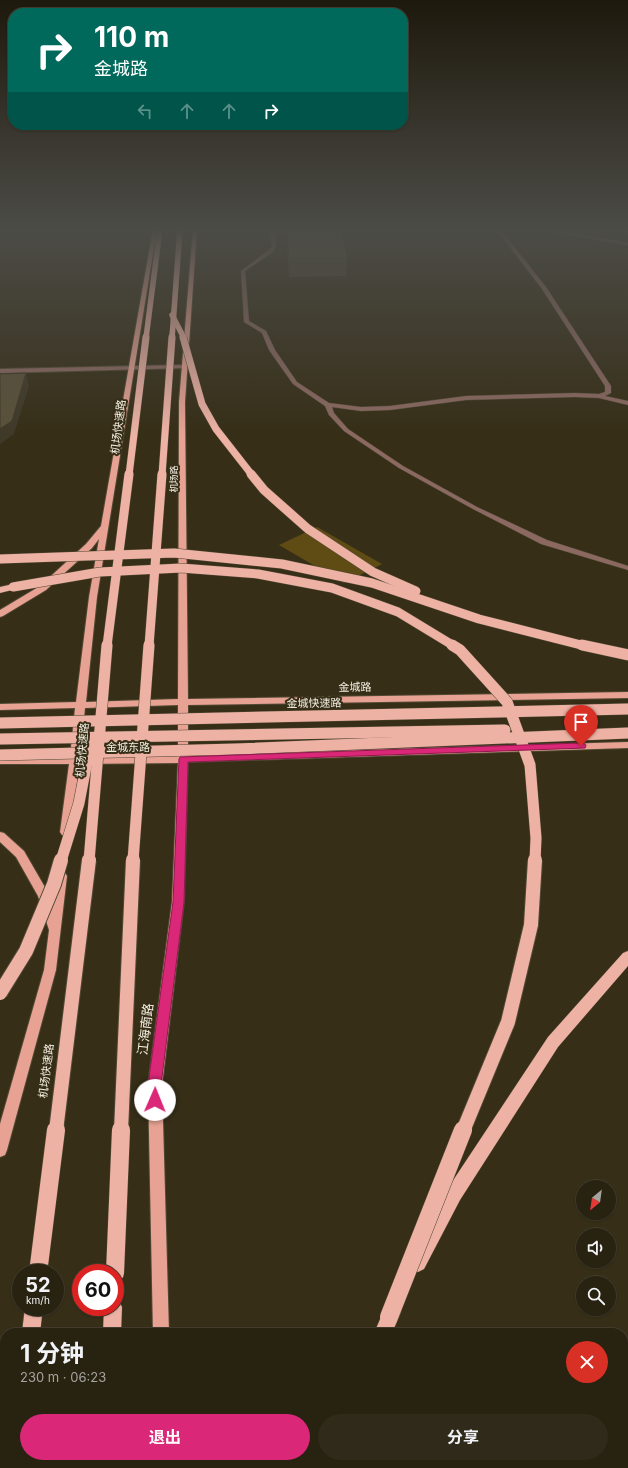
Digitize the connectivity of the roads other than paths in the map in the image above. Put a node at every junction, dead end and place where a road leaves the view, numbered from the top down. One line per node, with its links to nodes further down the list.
1 (144, 298): 9 (main road)
2 (151, 298): 21 (highway, 机场快速路, bridge)
3 (174, 298): 7 (highway, bridge)
4 (190, 298): 8 (main road, 机场路)
5 (245, 298): 13 (lane)
6 (550, 298): 11 (lane)
7 (172, 314): 19 (highway, bridge); 43 (highway, bridge)
8 (184, 367): 9 (street); 23 (main road, 机场路)
9 (132, 368): 10 (street); 14 (main road)
10 (0, 371)
11 (599, 396): 12 (lane); 13 (lane)
12 (628, 402)
13 (328, 405): 16 (lane)
14 (104, 527): 18 (main road); 24 (main road)
15 (0, 559): 19 (highway, bridge)
16 (628, 568)
17 (0, 590): 46 (highway, bridge)
18 (0, 614)
19 (479, 619): 20 (highway, bridge)
20 (628, 655)
21 (106, 657): 40 (highway, bridge); 42 (highway, 机场快速路, bridge)
22 (628, 695): 23 (main road, 金城路)
23 (183, 702): 24 (main road, 金城路); 29 (main road, 机场路)
24 (82, 705): 25 (main road); 35 (main road)
25 (0, 707)
26 (628, 708): 27 (highway, 金城快速路, bridge)
27 (0, 723)
28 (628, 728): 31 (highway, bridge)
29 (183, 730): 34 (main road, 江海南路)
30 (628, 733): 33 (highway, bridge)
31 (0, 739)
32 (628, 745): 34 (main road)
33 (0, 755)
34 (183, 759): 35 (main road, 金城东路); 49 (main road, 江海南路)
35 (75, 760): 36 (main road, 金城东路); 38 (main road)
36 (0, 761)
37 (0, 836): 38 (main road)
38 (55, 931): 41 (main road)
39 (628, 957): 46 (highway, bridge)
40 (0, 992)
41 (0, 1150)
42 (39, 1264)
43 (114, 1264)
44 (33, 1316): 47 (highway)
45 (113, 1316): 48 (highway)
46 (389, 1317): 50 (highway)
47 (32, 1328)
48 (112, 1328)
49 (161, 1328)
50 (385, 1328)

